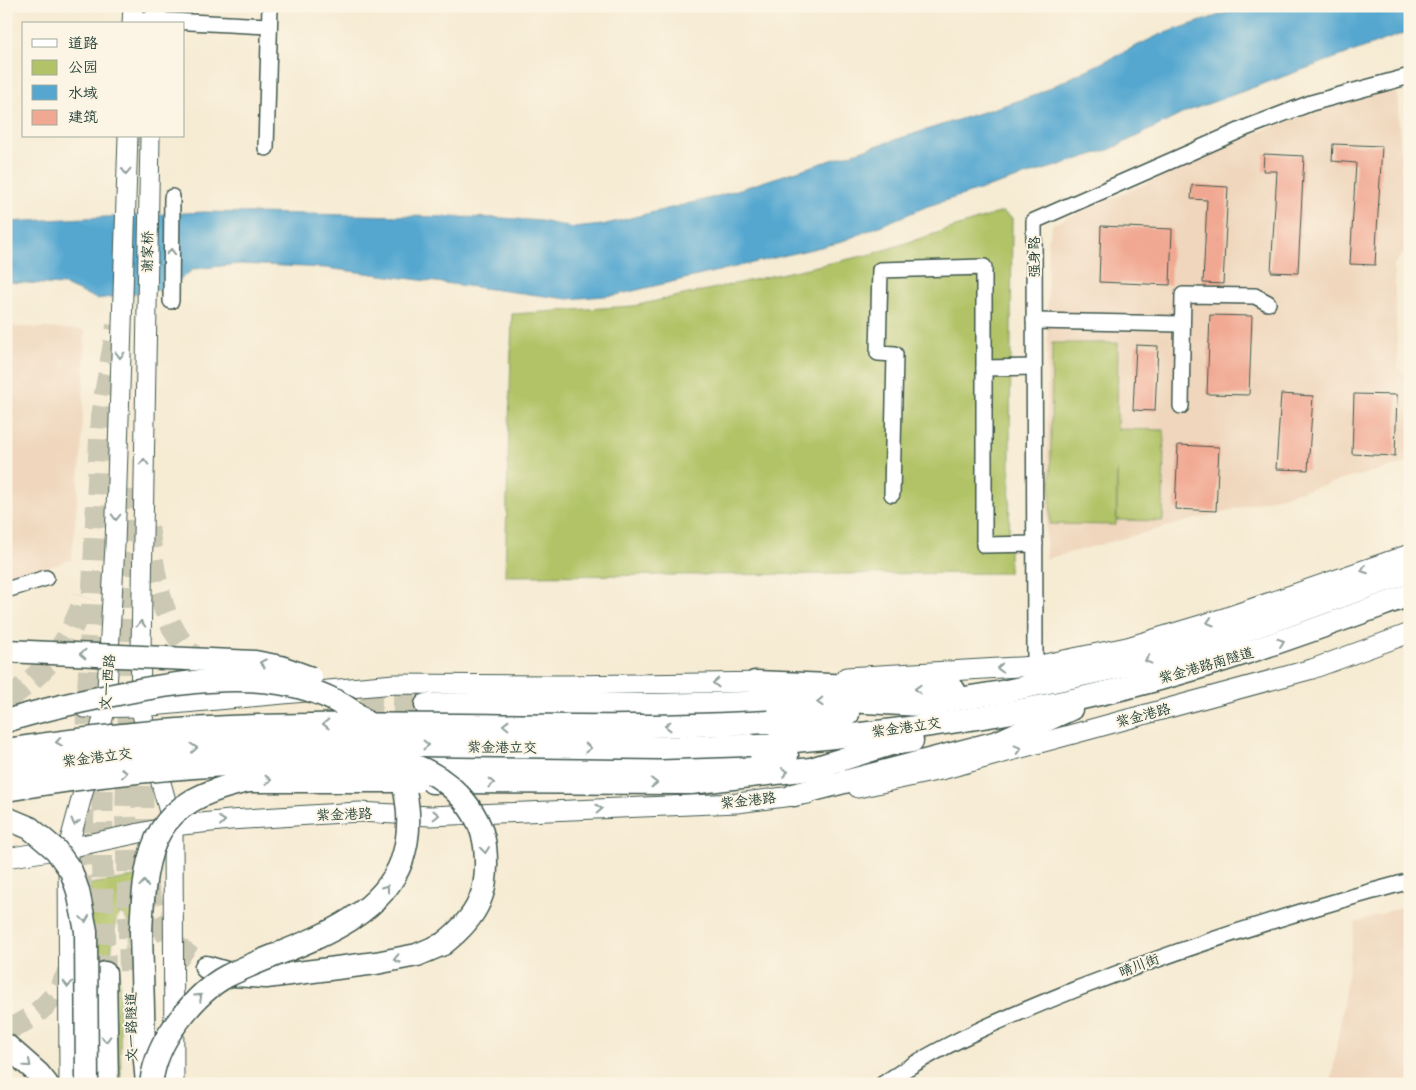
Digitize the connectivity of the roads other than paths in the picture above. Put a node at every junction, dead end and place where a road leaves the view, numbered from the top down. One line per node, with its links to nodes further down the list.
1 (270, 6): 4 (street)
2 (132, 16): 3 (street)
3 (157, 17): 4 (street)
4 (269, 26): 8 (street)
5 (1409, 81): 13 (street, 强身路)
6 (128, 138): 12 (main road, 谢家桥, one-way to 12)
7 (150, 138): 34 (main road, 谢家桥, one-way to 7)
8 (266, 148)
9 (172, 197): 10 (street, one-way to 9)
10 (171, 301)
11 (1268, 303): 14 (street)
12 (121, 306): 33 (main road, 文一西路, one-way to 33)
13 (1034, 321): 14 (street); 15 (street, 强身路)
14 (1181, 324): 17 (street)
15 (1034, 367): 16 (street); 19 (street, 强身路)
16 (984, 368): 18 (street); 19 (street)
17 (1181, 406)
18 (892, 494)
19 (1035, 544): 27 (street, 强身路)
20 (1410, 554): 27 (main road, one-way to 27)
21 (1410, 572): 29 (highway, 紫金港路南隧道, one-way to 29)
22 (46, 578): 23 (street)
23 (6, 590)
24 (1410, 595): 30 (highway, 紫金港路南隧道, one-way to 24)
25 (1410, 633): 44 (main road, 紫金港路, one-way to 25)
26 (6, 652): 38 (highway, one-way to 26, bridge)
27 (1035, 666): 28 (main road, one-way to 28)
28 (754, 682): 29 (highway, one-way to 28); 34 (main road, one-way to 34)
29 (1002, 692): 32 (highway)
30 (1108, 692): 36 (highway, 紫金港路南隧道); 44 (highway)
31 (426, 705): 32 (highway, one-way to 31)
32 (921, 706): 38 (highway, 紫金港立交, one-way to 38, bridge)
33 (106, 707): 34 (main road); 35 (main road); 47 (main road, 文一西路, one-way to 47)
34 (140, 707): 46 (main road)
35 (6, 709)
36 (996, 715): 40 (highway, 紫金港立交); 40 (highway, one-way to 36)
37 (6, 721): 59 (highway, one-way to 37, bridge)
38 (440, 724): 39 (highway, 紫金港立交, one-way to 39, bridge)
39 (6, 750)
40 (742, 762): 41 (highway); 42 (highway, 紫金港立交, one-way to 40, bridge); 59 (highway, one-way to 40, bridge)
41 (408, 764): 43 (highway, one-way to 41, bridge); 50 (highway, one-way to 50, bridge)
42 (6, 770)
43 (6, 790)
44 (794, 795): 46 (main road, 紫金港路, one-way to 44)
45 (6, 818): 56 (highway, one-way to 56, bridge)
46 (173, 826): 47 (main road, 紫金港路); 60 (main road)
47 (68, 848): 48 (main road, 紫金港路); 55 (main road, 文一西路, one-way to 55)
48 (6, 858)
49 (1410, 881): 61 (street, 晴川街)
50 (206, 967)
51 (130, 971): 58 (highway, 文一路隧道)
52 (105, 973): 57 (highway, 文一路隧道, one-way to 57)
53 (7, 1035): 54 (highway, one-way to 54)
54 (47, 1084)
55 (69, 1084)
56 (87, 1084)
57 (107, 1084)
58 (132, 1084)
59 (149, 1084)
60 (174, 1084)
61 (883, 1084)

